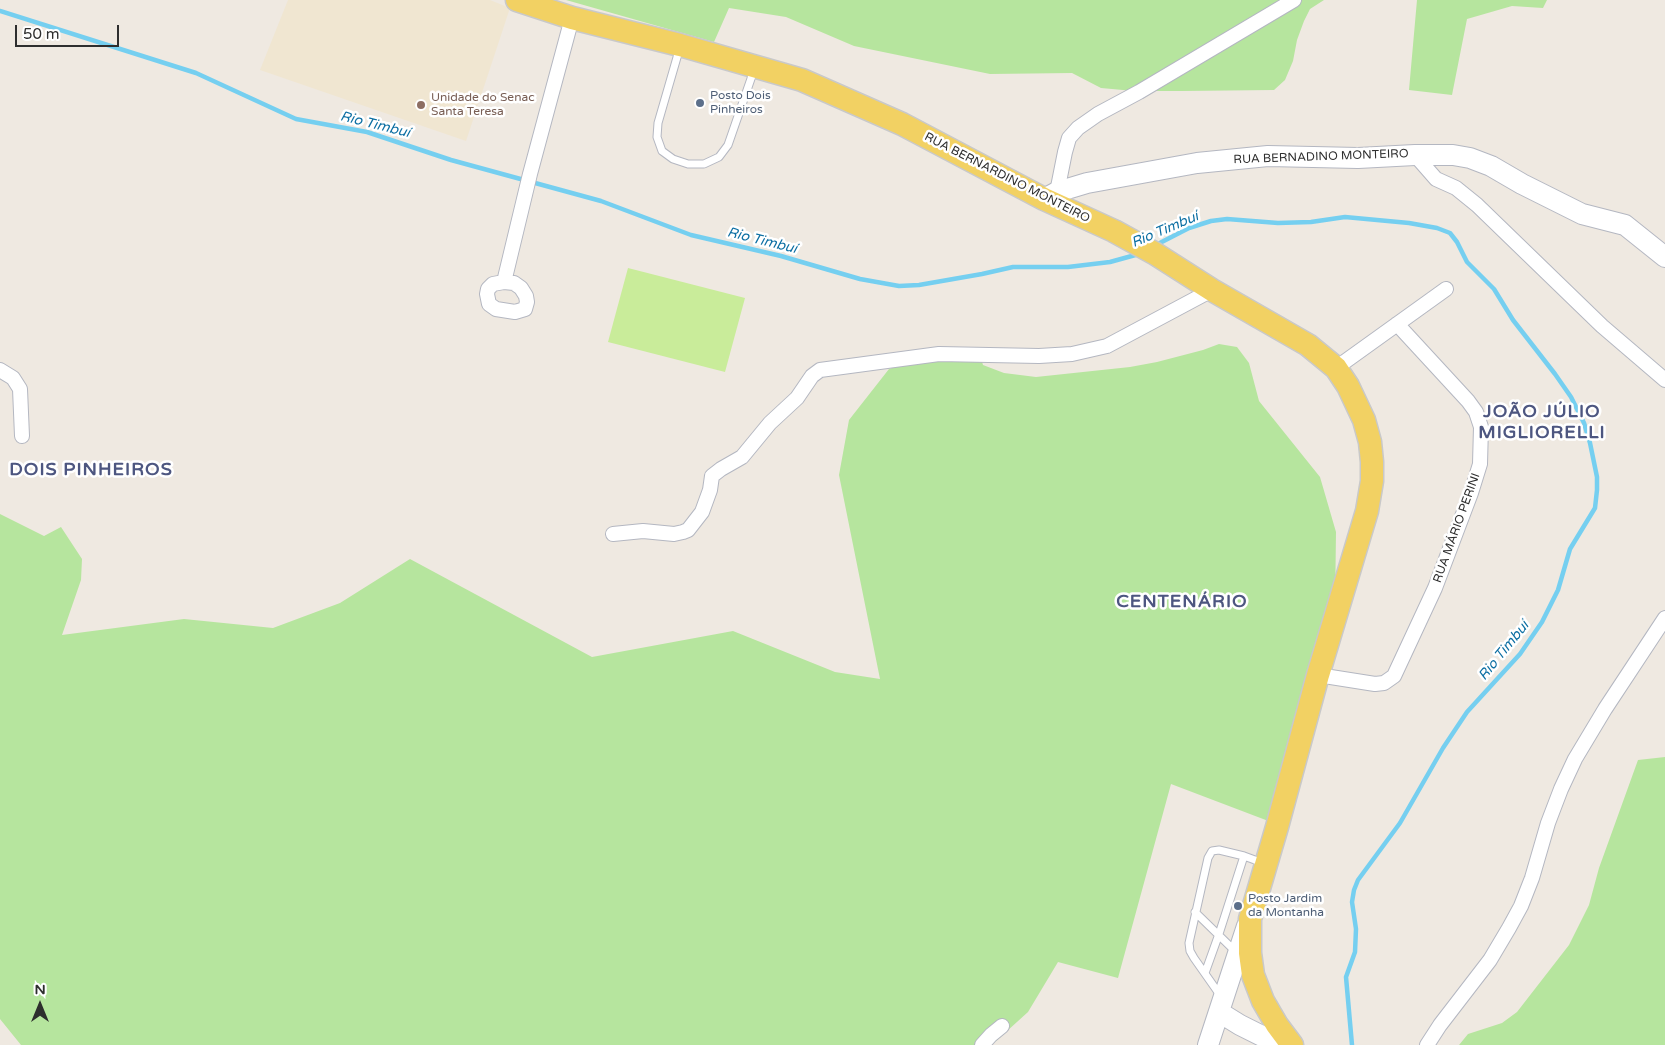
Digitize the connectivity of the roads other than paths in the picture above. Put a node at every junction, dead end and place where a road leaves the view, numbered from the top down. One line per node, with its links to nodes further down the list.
1 (517, 0): 3 (main road, RUA BERNARDINO MONTEIRO)
2 (1294, 0): 7 (street)
3 (572, 18): 4 (main road, RUA BERNARDINO MONTEIRO); 9 (street)
4 (680, 45): 5 (main road, RUA BERNARDINO MONTEIRO); 5 (lane)
5 (756, 67): 7 (main road, RUA BERNARDINO MONTEIRO)
6 (1415, 154): 7 (street, RUA BERNADINO MONTEIRO); 8 (street); 15 (street, RUA BERNADINO MONTEIRO)
7 (1050, 195): 11 (main road, RUA BERNARDINO MONTEIRO)
8 (1665, 257)
9 (504, 282)
10 (1446, 289): 12 (street)
11 (1212, 290): 13 (main road, RUA BERNARDINO MONTEIRO); 17 (street)
12 (1397, 324): 13 (street); 19 (street, RUA MÁRIO PERINI)
13 (1336, 368): 19 (main road, RUA BERNARDINO MONTEIRO)
14 (0, 370): 16 (street)
15 (1665, 380)
16 (22, 436)
17 (613, 534)
18 (1665, 618): 33 (street)
19 (1318, 675): 21 (main road, RUA BERNARDINO MONTEIRO)
20 (1244, 856): 21 (lane); 22 (lane); 24 (lane)
21 (1266, 864): 23 (main road, RUA BERNARDINO MONTEIRO)
22 (1196, 912): 24 (lane); 26 (lane)
23 (1250, 919): 25 (street); 32 (main road, RUA BERNARDINO MONTEIRO)
24 (1219, 934): 25 (lane); 26 (lane)
25 (1238, 954): 27 (street)
26 (1205, 973): 27 (lane)
27 (1221, 1006): 30 (street); 31 (street)
28 (1002, 1026): 29 (street)
29 (982, 1045)
30 (1208, 1045)
31 (1280, 1045)
32 (1292, 1045)
33 (1427, 1045)

